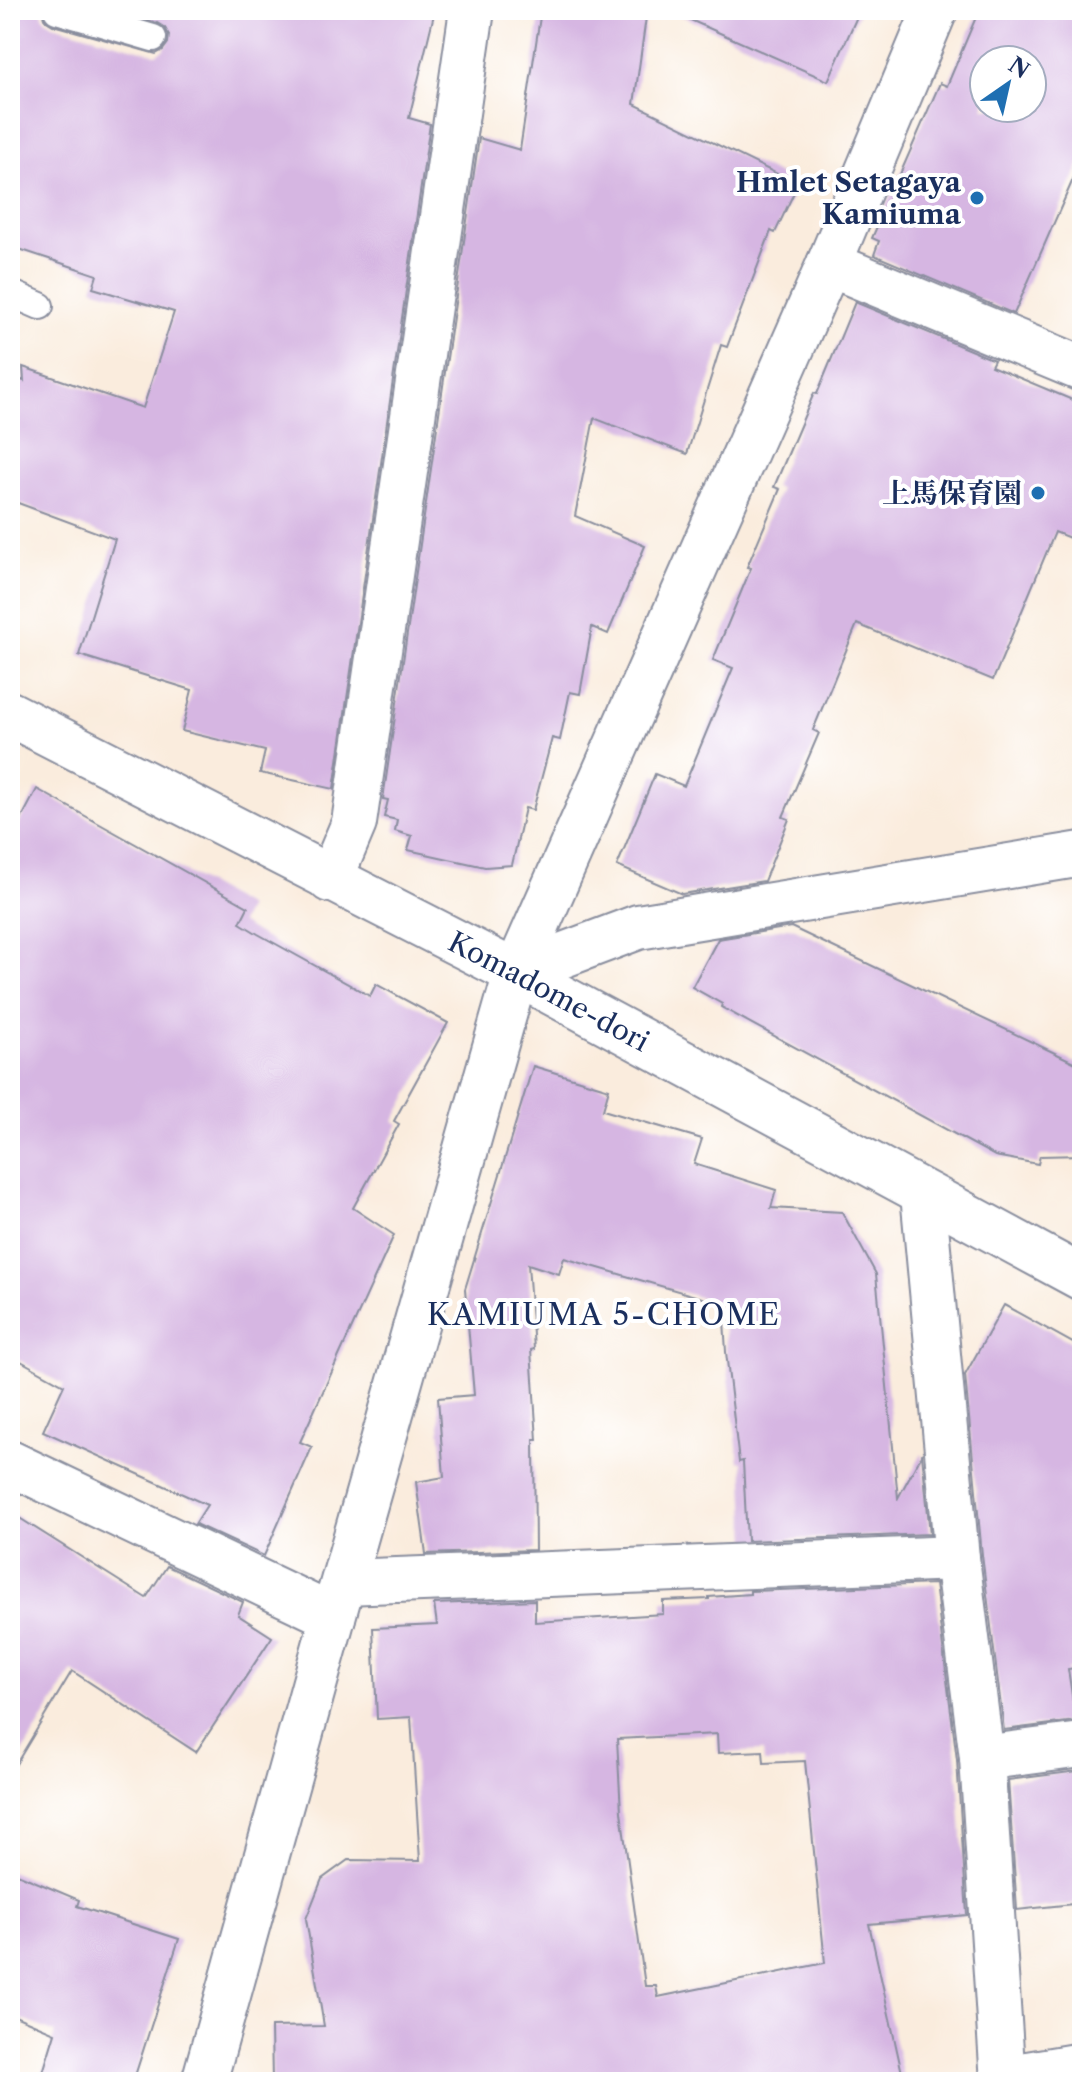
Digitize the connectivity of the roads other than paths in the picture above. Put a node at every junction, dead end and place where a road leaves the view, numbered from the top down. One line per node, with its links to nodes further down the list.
1 (57, 10): 4 (lane)
2 (472, 10): 11 (street)
3 (935, 10): 5 (street)
4 (153, 38)
5 (829, 264): 8 (street); 12 (street)
6 (10, 293): 7 (lane)
7 (40, 306)
8 (1082, 369)
9 (10, 714): 11 (street, Komadome-dori)
10 (1082, 854): 12 (street)
11 (330, 880): 12 (street, Komadome-dori)
12 (516, 973): 13 (street, Komadome-dori); 17 (street)
13 (923, 1194): 14 (street, Komadome-dori); 16 (street)
14 (1082, 1278)
15 (10, 1463): 17 (street)
16 (957, 1558): 17 (street); 19 (street)
17 (339, 1600): 22 (street)
18 (1082, 1745): 19 (street)
19 (982, 1758): 21 (street)
20 (1082, 2065): 21 (street)
21 (1003, 2080)
22 (204, 2082)

